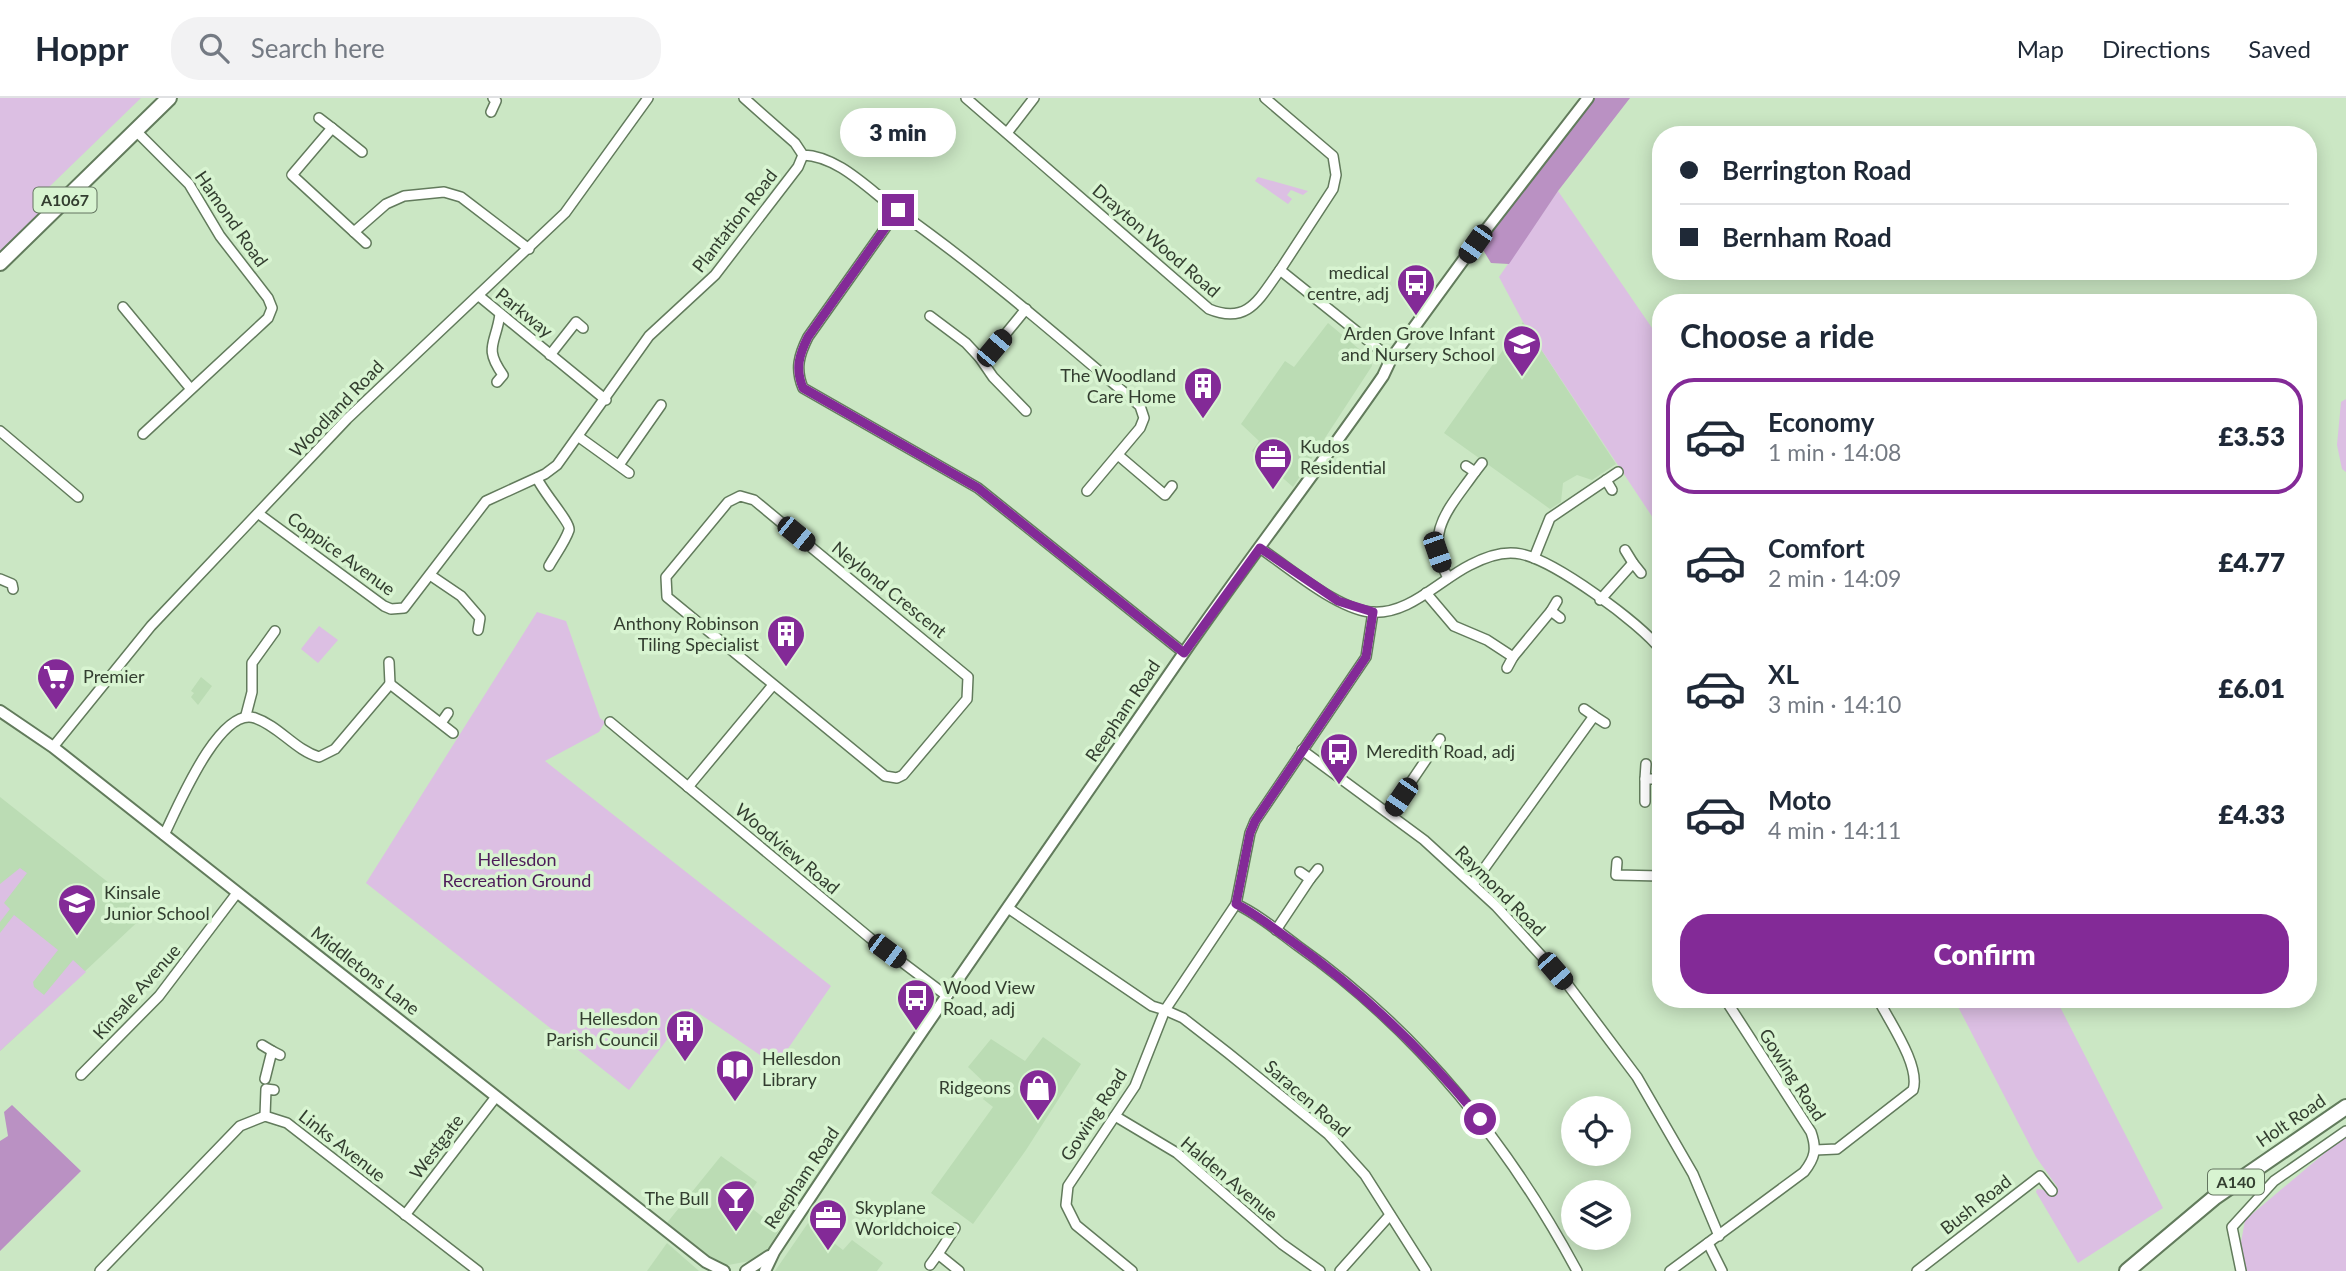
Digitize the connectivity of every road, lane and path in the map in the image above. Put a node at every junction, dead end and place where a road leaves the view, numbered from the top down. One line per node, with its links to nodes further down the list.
1 (169, 98): 12 (main road, A1067)
2 (648, 98): 19 (street, Woodland Road)
3 (744, 98): 15 (street)
4 (966, 98): 13 (street, Drayton Wood Road)
5 (1034, 98): 13 (street)
6 (1265, 98): 21 (street, Drayton Wood Road)
7 (1588, 98): 30 (street, Reepham Road)
8 (495, 99): 9 (street)
9 (491, 112)
10 (319, 117): 11 (street)
11 (332, 128): 14 (street); 17 (street)
12 (136, 131): 20 (main road, A1067); 32 (street, Hamond Road)
13 (1007, 133): 21 (street, Drayton Wood Road)
14 (362, 152)
15 (803, 155): 16 (street); 33 (street, Plantation Road)
16 (898, 210): 24 (street); 72 (street)
17 (354, 232): 18 (street); 19 (street)
18 (366, 243)
19 (529, 249): 22 (street, Woodland Road)
20 (0, 263)
21 (1280, 270): 30 (street)
22 (479, 296): 25 (street, Parkway); 52 (street, Woodland Road)
23 (123, 307): 32 (street)
24 (1026, 309): 29 (street); 39 (street)
25 (500, 314): 28 (street, Parkway); 31 (street)
26 (567, 315): 28 (street, Parkway)
27 (930, 316): 29 (street)
28 (550, 355): 33 (street, Parkway)
29 (980, 358): 35 (street)
30 (1391, 359): 53 (street, Reepham Road)
31 (497, 382)
32 (190, 388): 37 (street, Hamond Road)
33 (606, 400): 38 (street, Coppice Avenue)
34 (662, 405): 41 (street)
35 (1026, 411)
36 (0, 431): 51 (street)
37 (142, 434)
38 (579, 438): 41 (street); 46 (street, Coppice Avenue)
39 (1118, 455): 48 (street); 50 (street)
40 (1482, 463): 43 (street)
41 (619, 465): 45 (street)
42 (1466, 466): 43 (street)
43 (1475, 472): 60 (street)
44 (1618, 472): 47 (street)
45 (629, 473)
46 (537, 478): 57 (street); 59 (street, Coppice Avenue)
47 (1606, 480): 49 (street); 55 (street)
48 (1172, 486)
49 (1612, 489)
50 (1087, 491)
51 (78, 496)
52 (259, 513): 59 (street, Coppice Avenue); 88 (street, Woodland Road)
53 (1260, 548): 67 (street); 72 (street, Reepham Road)
54 (1625, 550): 56 (street)
55 (1534, 558): 60 (street); 64 (street)
56 (1633, 563): 58 (street); 64 (street)
57 (549, 566)
58 (1641, 573)
59 (430, 575): 69 (street)
60 (1448, 578): 63 (street)
61 (0, 579): 62 (street)
62 (13, 589)
63 (1426, 593): 67 (street); 73 (street)
64 (1600, 600): 71 (street)
65 (1557, 601): 66 (street)
66 (1550, 611): 68 (street); 73 (street)
67 (1373, 612): 89 (street)
68 (1560, 618)
69 (478, 629)
70 (275, 631): 81 (street)
71 (1652, 641)
72 (1184, 653): 107 (street, Reepham Road)
73 (1513, 657): 75 (street)
74 (389, 662): 76 (street)
75 (1507, 668)
76 (390, 684): 81 (street); 84 (street)
77 (772, 685): 77 (street, Neylond Crescent); 93 (street)
78 (1584, 709): 82 (street)
79 (0, 711): 88 (street, Middletons Lane)
80 (448, 713): 84 (street)
81 (246, 715): 96 (street)
82 (1594, 716): 85 (street); 103 (street)
83 (610, 722): 93 (street, Woodview Road)
84 (441, 723): 86 (street)
85 (1605, 723)
86 (453, 733)
87 (1440, 739): 95 (street)
88 (53, 747): 96 (street, Middletons Lane)
89 (1303, 750): 95 (street, Raymond Road); 106 (street)
90 (1646, 764): 91 (street)
91 (1646, 779): 92 (street); 94 (street)
92 (1652, 779)
93 (688, 787): 109 (street, Woodview Road)
94 (1646, 802)
95 (1390, 813): 103 (street, Raymond Road)
96 (163, 835): 105 (street, Middletons Lane)
97 (1617, 862): 100 (street)
98 (1318, 869): 102 (street)
99 (1300, 872): 102 (street)
100 (1616, 875): 101 (street); 104 (street)
101 (1652, 876)
102 (1310, 879): 108 (street)
103 (1473, 884): 125 (street, Raymond Road)
104 (1616, 888)
105 (237, 893): 114 (street, Kinsale Avenue); 115 (street, Middletons Lane)
106 (1236, 904): 108 (street); 112 (street, Gowing Road)
107 (1008, 908): 109 (street, Reepham Road); 112 (street)
108 (1276, 930): 141 (street)
109 (947, 996): 127 (street, Reepham Road)
110 (1731, 1008): 120 (street, Gowing Road)
111 (1883, 1008): 120 (street)
112 (1165, 1010): 118 (street, Gowing Road); 122 (street, Saracen Road)
113 (262, 1045): 117 (street)
114 (81, 1075)
115 (495, 1098): 123 (street, Westgate); 130 (street, Middletons Lane)
116 (2346, 1107): 145 (main road, Holt Road / A140)
117 (265, 1116): 123 (street, Links Avenue); 131 (street)
118 (1115, 1116): 137 (street, Gowing Road); 138 (street, Halden Avenue)
119 (2346, 1131): 146 (street)
120 (1815, 1150): 125 (street, Gowing Road)
121 (2052, 1191): 144 (street, Bush Road)
122 (1390, 1214): 139 (street); 140 (street, Saracen Road)
123 (405, 1215): 132 (street, Links Avenue)
124 (955, 1228): 128 (street)
125 (1719, 1236): 126 (street, Gowing Road)
126 (1708, 1243): 142 (street, Gowing Road); 143 (street)
127 (774, 1252): 134 (street, Reepham Road); 135 (street, Reepham Road)
128 (937, 1254): 129 (street); 136 (street)
129 (930, 1265)
130 (709, 1266): 133 (street, Middletons Lane)
131 (100, 1271)
132 (478, 1271)
133 (724, 1271)
134 (746, 1271)
135 (765, 1271)
136 (959, 1271)
137 (1132, 1271)
138 (1320, 1271)
139 (1340, 1271)
140 (1426, 1271)
141 (1577, 1271)
142 (1670, 1271)
143 (1722, 1271)
144 (1917, 1271)
145 (2127, 1271)
146 (2241, 1271)

